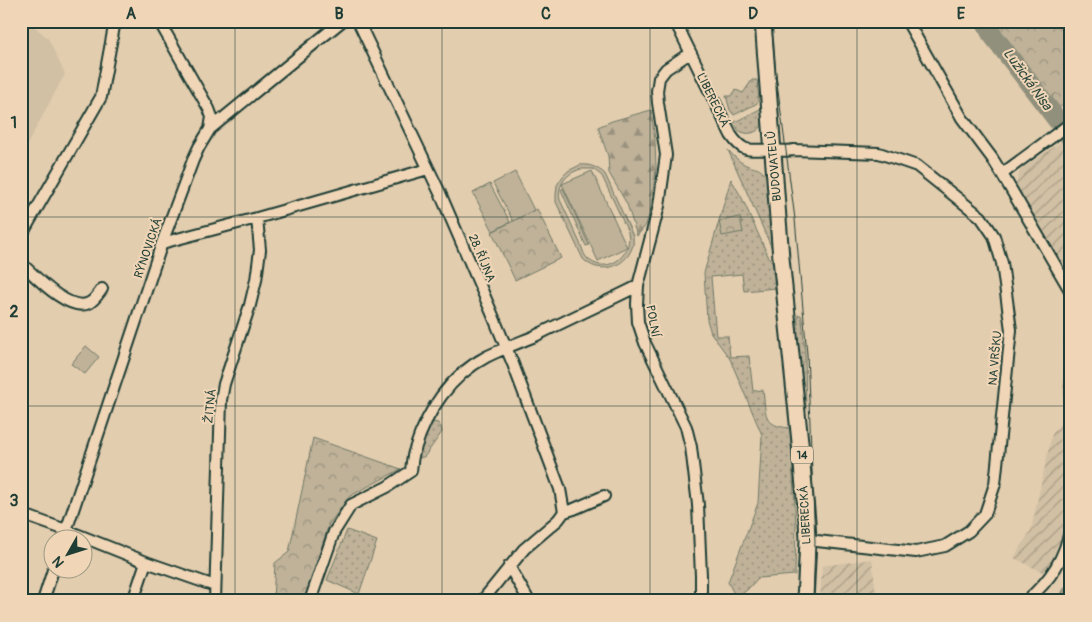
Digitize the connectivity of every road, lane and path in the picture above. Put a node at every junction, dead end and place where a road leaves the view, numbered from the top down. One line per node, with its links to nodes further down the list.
1 (115, 21): 15 (street)
2 (159, 21): 10 (street)
3 (342, 21): 10 (street, RÝNOVICKÁ)
4 (358, 21): 12 (street, 28. ŘÍJNA)
5 (675, 21): 8 (street, LIBERECKÁ)
6 (763, 21): 11 (main road, BUDOVATELŮ / 14)
7 (907, 21): 13 (street)
8 (690, 53): 11 (street, LIBERECKÁ); 18 (street, POLNÍ)
9 (1070, 124): 13 (street)
10 (210, 129): 16 (street, RÝNOVICKÁ)
11 (773, 150): 21 (main road, BUDOVATELŮ / 14); 31 (street, NA VRŠKU)
12 (428, 169): 14 (street); 22 (street, 28. ŘÍJNA)
13 (1002, 174): 20 (street)
14 (257, 218): 16 (street); 36 (street, ŽITNÁ)
15 (21, 236)
16 (162, 243): 30 (street, RÝNOVICKÁ)
17 (21, 263): 19 (street)
18 (638, 286): 22 (street); 43 (street, POLNÍ)
19 (102, 289)
20 (1071, 292)
21 (787, 311): 31 (main road, LIBERECKÁ / 14)
22 (506, 348): 23 (street); 26 (street, 28. ŘÍJNA)
23 (484, 358): 24 (street); 24 (street)
24 (448, 386): 40 (street)
25 (604, 496): 26 (street)
26 (564, 512): 34 (street)
27 (21, 514): 29 (street)
28 (1071, 526): 45 (street)
29 (55, 530)
30 (67, 530)
31 (808, 540): 44 (main road, LIBERECKÁ / 14)
32 (92, 544): 33 (street)
33 (146, 562): 36 (street); 38 (street)
34 (510, 566): 41 (street); 42 (street)
35 (50, 580): 37 (street)
36 (215, 586): 39 (street, ŽITNÁ)
37 (43, 601)
38 (133, 601)
39 (215, 601)
40 (310, 601)
41 (482, 601)
42 (529, 601)
43 (701, 601)
44 (805, 601)
45 (1026, 601)

